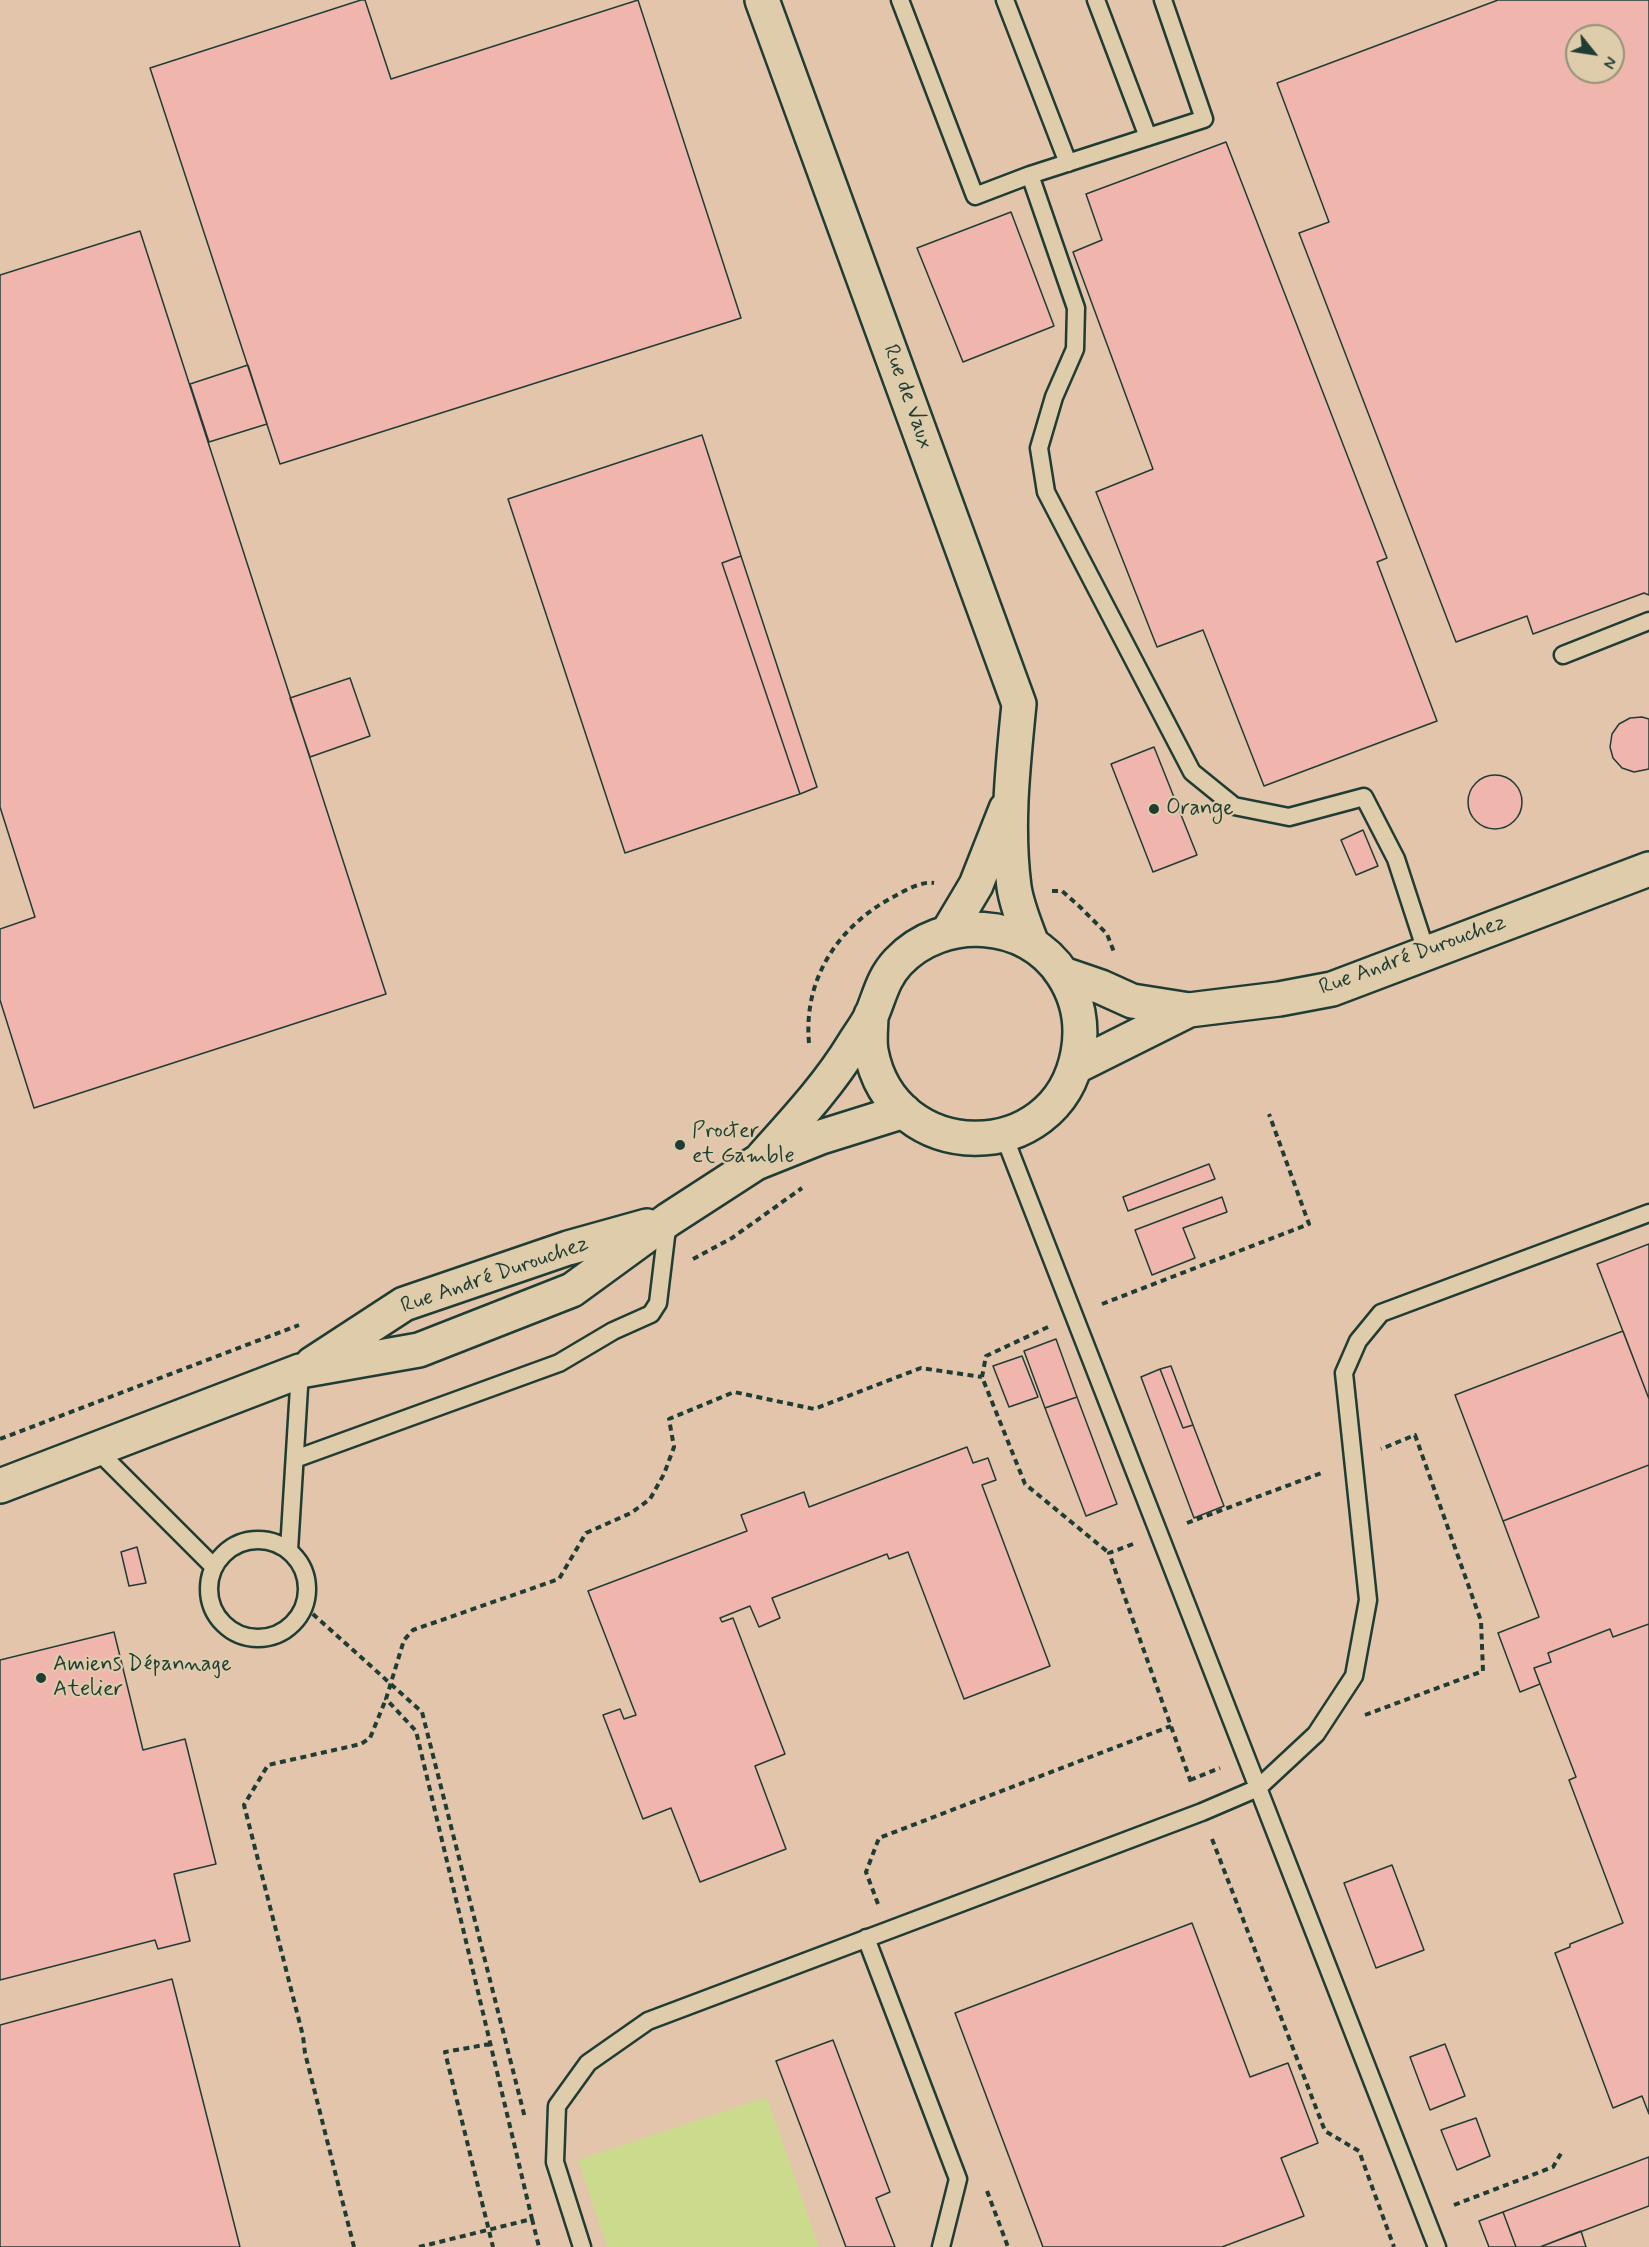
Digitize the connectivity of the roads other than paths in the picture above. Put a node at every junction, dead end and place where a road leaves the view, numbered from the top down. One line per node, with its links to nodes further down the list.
1 (762, 0): 11 (main road, Rue de Vaux)
2 (900, 0): 8 (lane)
3 (1005, 0): 7 (lane)
4 (1096, 0): 6 (lane)
5 (1163, 0): 6 (lane)
6 (1148, 137): 7 (lane)
7 (1068, 163): 8 (lane)
8 (1030, 175): 15 (lane)
9 (1649, 621): 10 (lane)
10 (1563, 655)
11 (1010, 799): 13 (main road, Rue de Vaux); 14 (main road, Rue de Vaux)
12 (1649, 869): 15 (main road, Rue André Durouchez)
13 (948, 932): 14 (main road); 18 (main road)
14 (1032, 944): 16 (main road)
15 (1427, 954): 17 (main road, Rue André Durouchez)
16 (1063, 974): 17 (main road); 19 (main road)
17 (1189, 1010): 19 (main road, Rue André Durouchez)
18 (872, 1015): 20 (main road); 22 (main road)
19 (1076, 1067): 21 (main road)
20 (904, 1111): 21 (main road); 22 (main road, Rue André Durouchez)
21 (1004, 1136): 31 (lane)
22 (756, 1163): 24 (main road, Rue André Durouchez)
23 (1649, 1213): 31 (lane)
24 (668, 1220): 25 (main road, Rue André Durouchez); 25 (main road, Rue André Durouchez); 27 (lane)
25 (300, 1371): 26 (main road, Rue André Durouchez); 27 (lane)
26 (96, 1449): 28 (main road, Rue André Durouchez); 30 (lane)
27 (295, 1459): 29 (lane)
28 (0, 1486)
29 (289, 1550): 30 (lane); 30 (lane)
30 (214, 1567)
31 (1258, 1788): 32 (lane); 35 (lane)
32 (866, 1938): 33 (lane); 34 (lane)
33 (582, 2247)
34 (941, 2247)
35 (1437, 2247)

